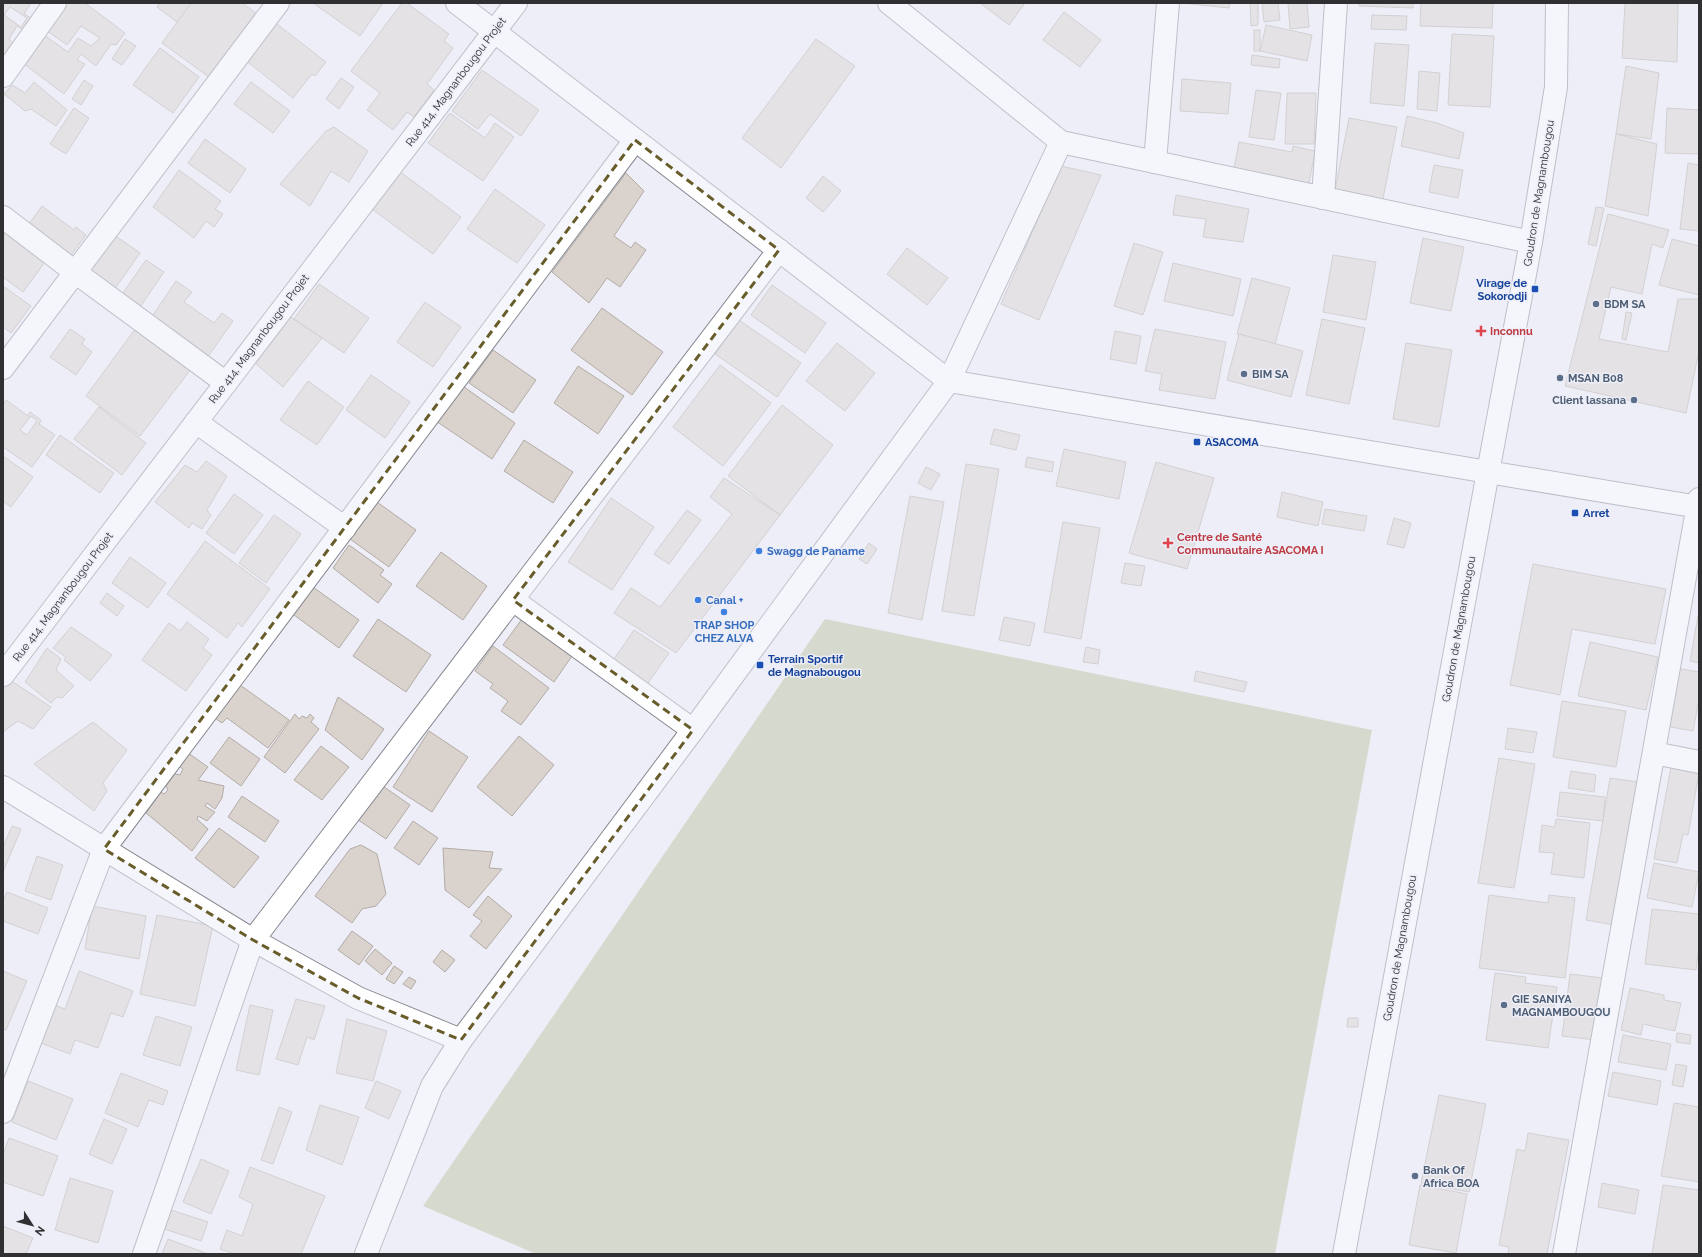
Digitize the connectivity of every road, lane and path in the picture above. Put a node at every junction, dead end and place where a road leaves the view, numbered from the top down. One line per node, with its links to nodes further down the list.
1 (55, 3): 10 (street)
2 (278, 3): 18 (street)
3 (457, 3): 9 (street)
4 (516, 3): 9 (street, Rue 414, Magnanbougou Projet)
5 (889, 3): 12 (street)
6 (1168, 3): 13 (street)
7 (1336, 3): 14 (street)
8 (1557, 3): 16 (street, Goudron de Magnambougou)
9 (494, 31): 11 (street); 21 (street, Rue 414, Magnanbougou Projet)
10 (3, 76)
11 (636, 140): 17 (street); 25 (street)
12 (1061, 142): 13 (street); 20 (street)
13 (1155, 162): 14 (street)
14 (1323, 198): 16 (street)
15 (3, 217): 18 (street)
16 (1531, 242): 23 (street, Goudron de Magnambougou)
17 (779, 250): 20 (street); 26 (street)
18 (75, 272): 19 (street); 21 (street)
19 (3, 368)
20 (949, 381): 23 (street); 28 (street)
21 (226, 383): 22 (street, Rue 414, Magnanbougou Projet)
22 (196, 422): 25 (street); 27 (street, Rue 414, Magnanbougou Projet)
23 (1488, 472): 24 (street); 38 (street, Goudron de Magnambougou)
24 (1699, 504): 29 (street)
25 (345, 528): 32 (street)
26 (513, 600): 28 (street); 33 (street)
27 (3, 675)
28 (693, 730): 34 (street)
29 (1654, 753): 30 (street); 39 (street)
30 (1699, 762)
31 (3, 787): 32 (street)
32 (104, 849): 33 (street); 35 (street)
33 (253, 940): 34 (street); 36 (street)
34 (461, 1040): 37 (street)
35 (3, 1112)
36 (144, 1254)
37 (366, 1254)
38 (1344, 1254)
39 (1564, 1254)

